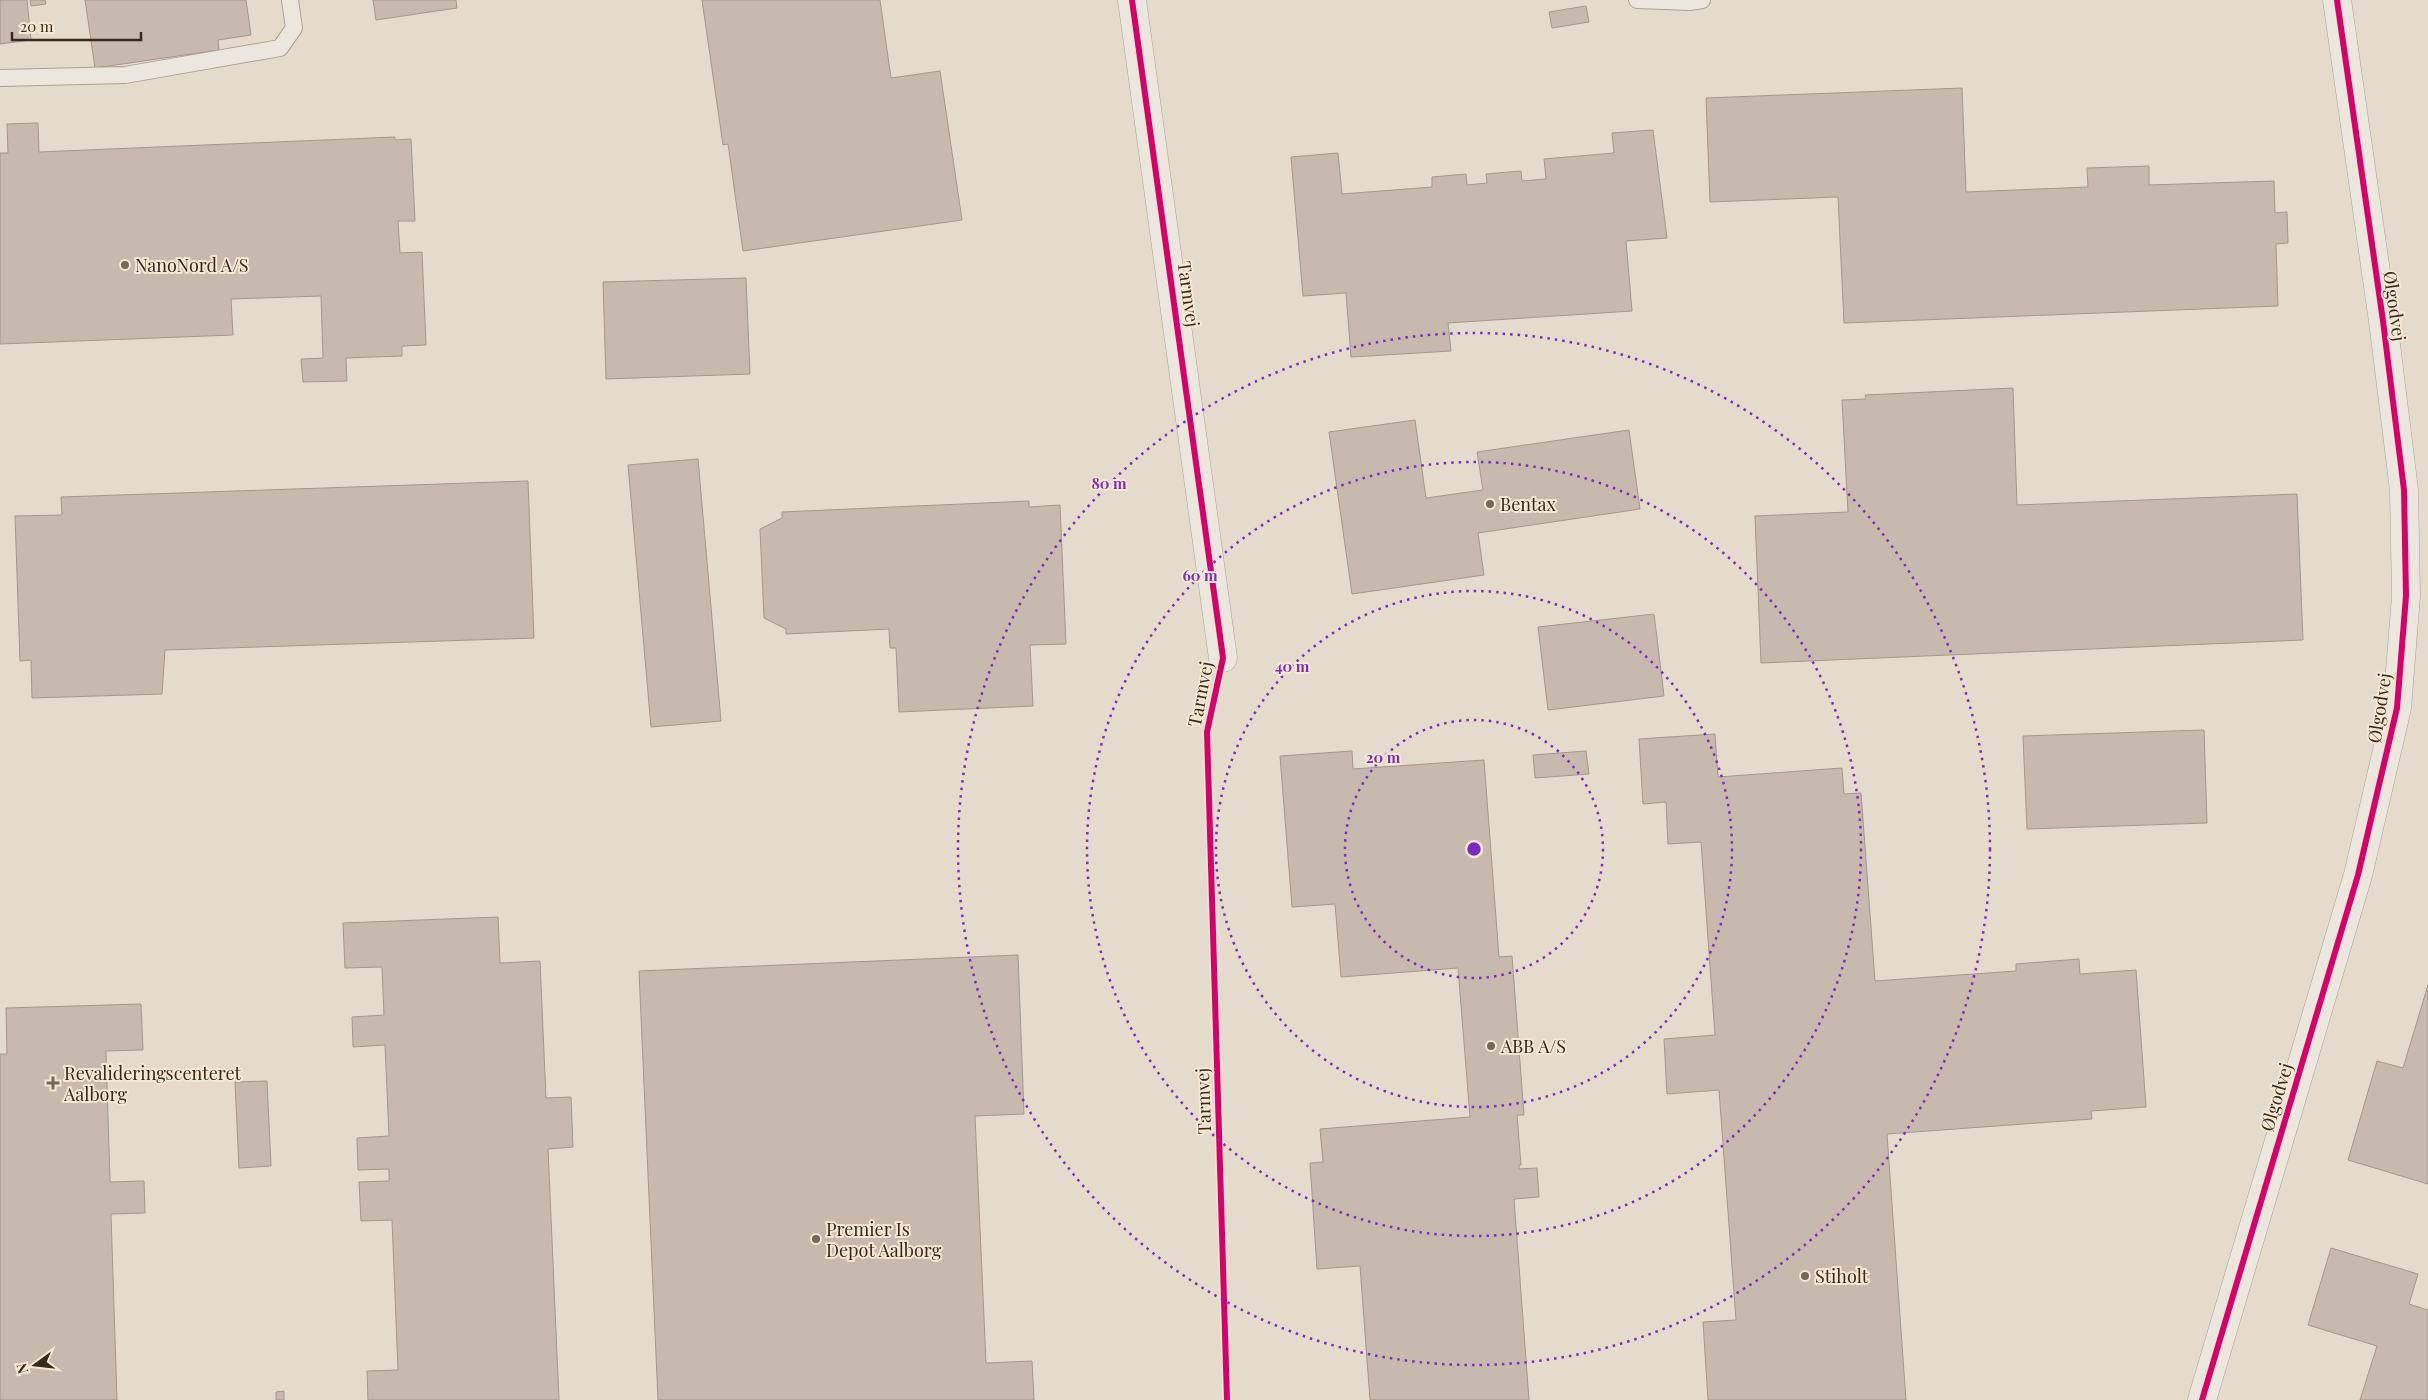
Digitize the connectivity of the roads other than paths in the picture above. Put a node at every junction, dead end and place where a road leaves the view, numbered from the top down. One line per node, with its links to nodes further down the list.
1 (290, 0): 6 (lane)
2 (1132, 0): 7 (street, Tarmvej)
3 (1637, 0): 4 (lane)
4 (1702, 0)
5 (2337, 0): 8 (street, Ølgodvej)
6 (0, 78)
7 (1223, 658)
8 (2202, 1400)

